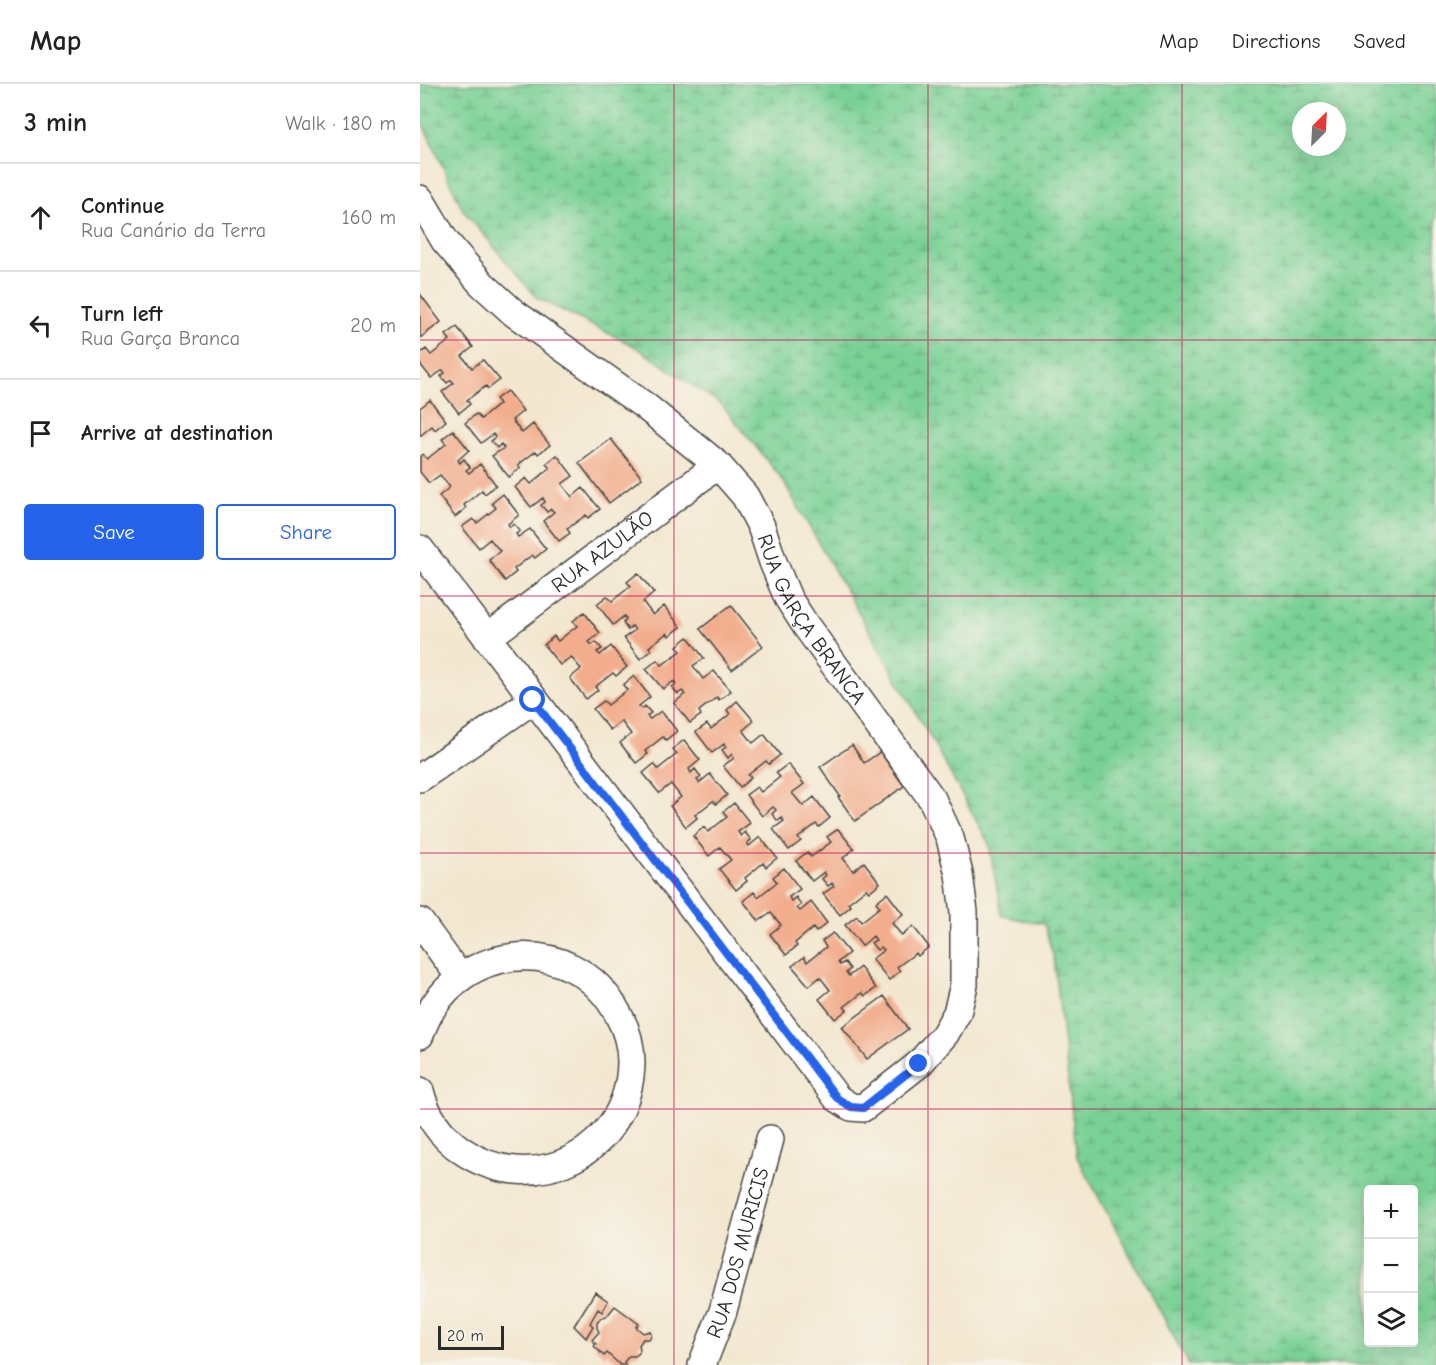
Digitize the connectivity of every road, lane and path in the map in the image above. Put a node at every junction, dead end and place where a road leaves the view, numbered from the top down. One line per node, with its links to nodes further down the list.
1 (420, 199): 2 (street, RUA GARÇA BRANCA)
2 (718, 465): 4 (street, RUA AZULÃO); 5 (street, RUA GARÇA BRANCA)
3 (420, 549): 4 (street)
4 (488, 638): 5 (street)
5 (533, 700): 6 (street)
6 (420, 778)
7 (420, 922): 8 (street)
8 (460, 977): 9 (street); 10 (street)
9 (420, 1035)
10 (420, 1091)
11 (770, 1139): 12 (street, RUA DOS MURICIS)
12 (702, 1365)

